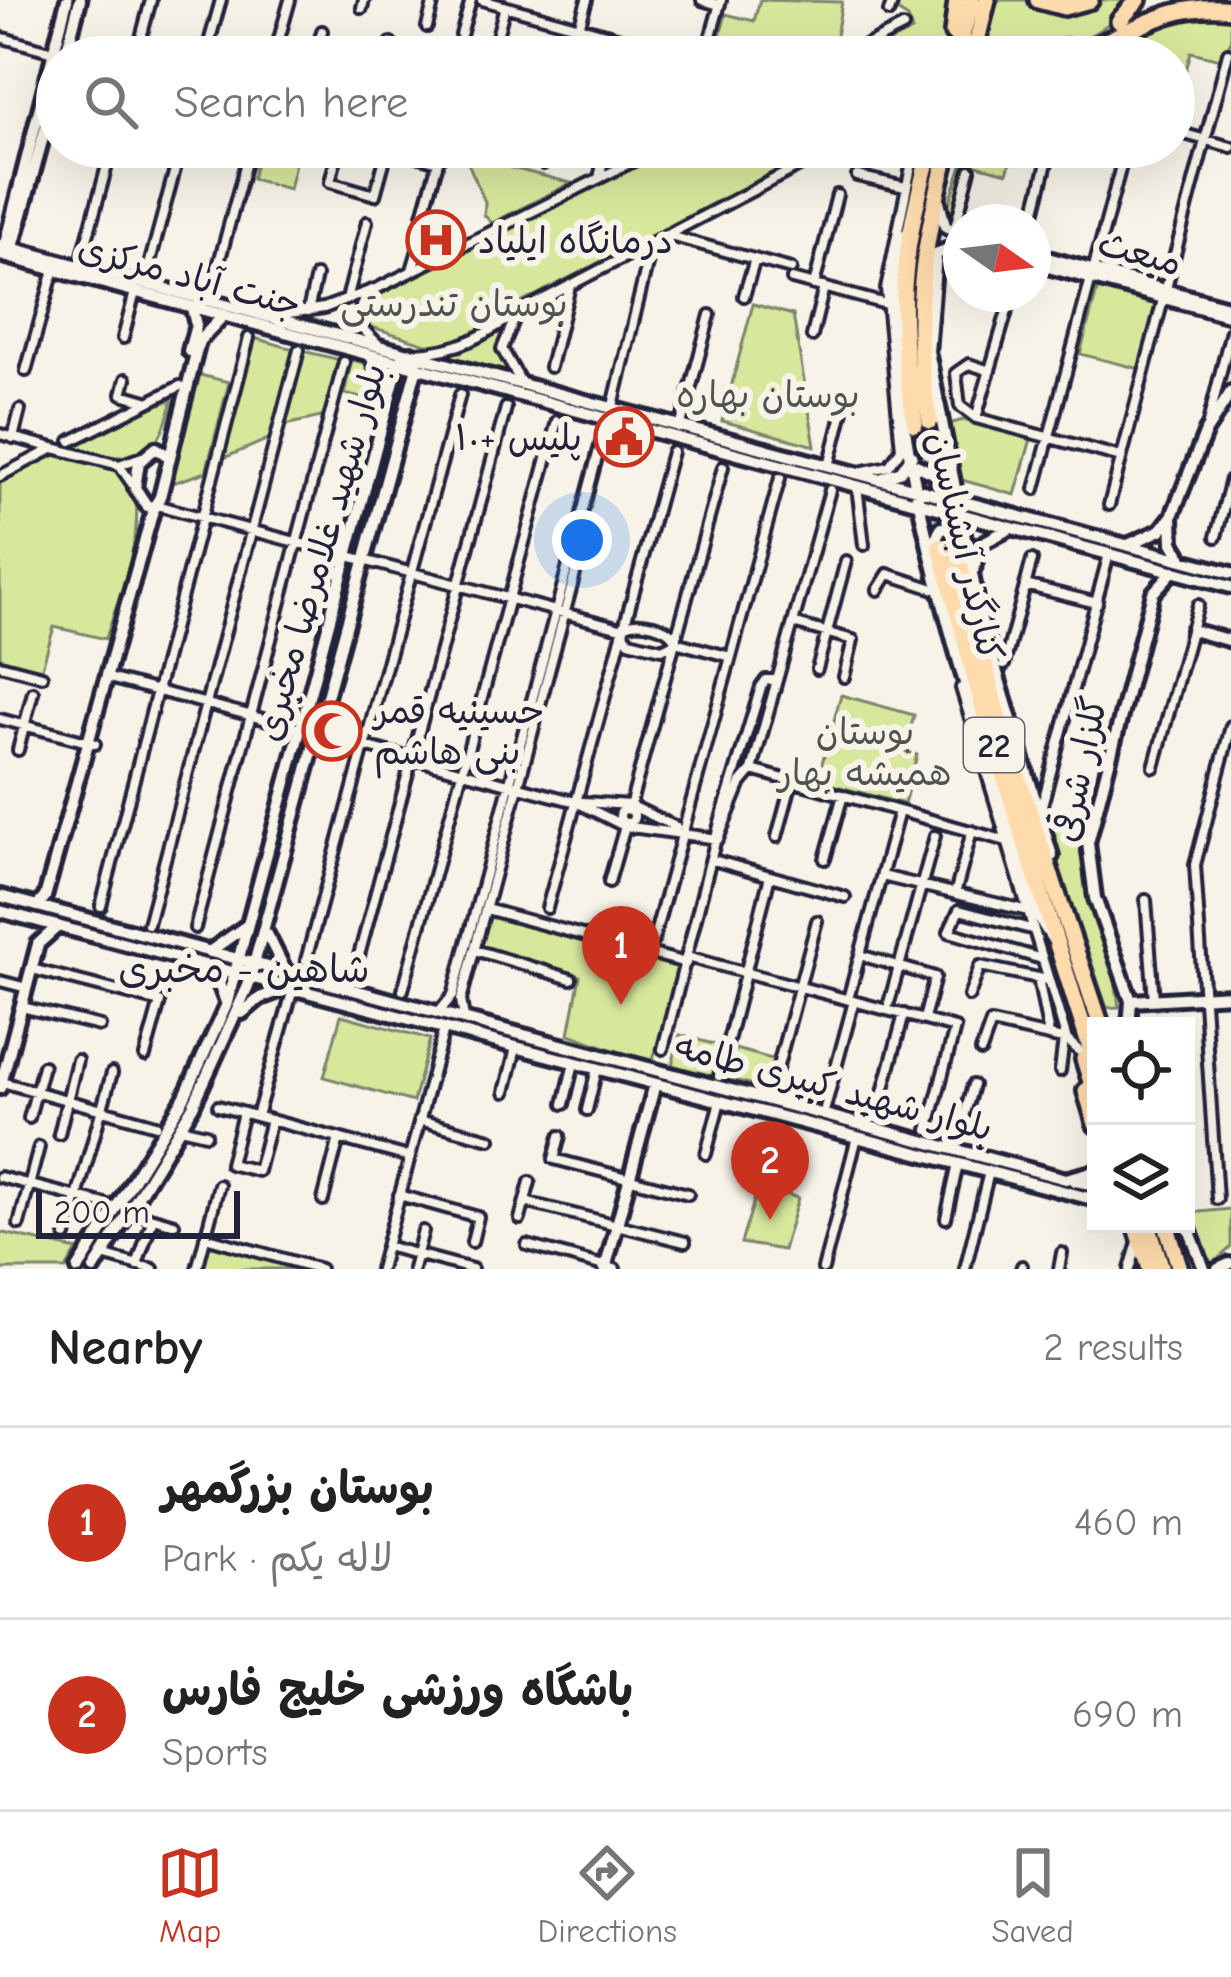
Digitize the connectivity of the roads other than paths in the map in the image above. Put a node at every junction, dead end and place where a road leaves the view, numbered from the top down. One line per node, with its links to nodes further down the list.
1 (67, 0): 29 (main road)
2 (80, 0): 30 (main road)
3 (151, 0): 31 (street)
4 (220, 0): 32 (street)
5 (290, 0): 33 (street)
6 (434, 0): 24 (street)
7 (470, 0): 28 (street)
8 (482, 0): 20 (street)
9 (532, 0): 23 (street)
10 (587, 0): 25 (street)
11 (702, 0): 19 (street)
12 (892, 0): 22 (street)
13 (957, 0): 39 (highway)
14 (972, 0): 40 (highway)
15 (987, 0): 41 (highway)
16 (1038, 0): 17 (highway)
17 (1090, 0)
18 (1138, 0): 42 (highway)
19 (720, 2): 37 (street)
20 (505, 6): 23 (street); 35 (street)
21 (1231, 8): 43 (highway)
22 (889, 12)
23 (528, 13): 25 (street)
24 (428, 27)
25 (579, 27): 36 (street)
26 (903, 27): 38 (street)
27 (322, 31): 34 (street)
28 (461, 35)
29 (65, 36)
30 (70, 36)
31 (142, 36)
32 (211, 36)
33 (280, 36)
34 (320, 36)
35 (497, 36)
36 (612, 36)
37 (711, 36)
38 (885, 36)
39 (950, 36)
40 (962, 36)
41 (978, 36)
42 (1097, 36)
43 (1113, 36)
44 (0, 37): 45 (street)
45 (36, 47)
46 (1228, 53): 48 (street)
47 (1195, 137): 48 (street)
48 (1205, 140): 49 (street); 98 (street)
49 (1231, 147)
50 (36, 152): 75 (main road)
51 (36, 155): 75 (main road)
52 (106, 168): 87 (street)
53 (175, 168): 97 (street)
54 (244, 168): 93 (street)
55 (334, 168): 56 (street)
56 (381, 168)
57 (437, 168): 73 (street)
58 (601, 168): 67 (street)
59 (619, 168): 67 (street)
60 (795, 168): 80 (street)
61 (918, 168): 68 (highway)
62 (944, 168): 69 (highway)
63 (1046, 168): 72 (street)
64 (1120, 168): 91 (street)
65 (970, 170): 71 (street)
66 (857, 176): 68 (street)
67 (598, 178): 90 (street)
68 (912, 190): 77 (highway); 101 (street)
69 (938, 191): 74 (main road); 77 (highway)
70 (836, 195): 95 (street)
71 (964, 204)
72 (1037, 204)
73 (423, 215)
74 (943, 216)
75 (16, 221): 78 (main road); 83 (main road); 84 (main road)
76 (367, 222): 100 (street)
77 (919, 225): 117 (main road); 140 (highway); 156 (main road, کنارگذر آبشناسان)
78 (0, 231)
79 (423, 233): 90 (street)
80 (666, 235): 81 (street); 85 (street)
81 (652, 242): 94 (street); 136 (street)
82 (943, 249): 117 (main road)
83 (5, 250): 84 (main road, جنت آباد مرکزی); 89 (main road, جنت آباد مرکزی)
84 (41, 256): 87 (main road, جنت آباد مرکزی)
85 (755, 259): 95 (street); 99 (street)
86 (1051, 260): 91 (main road, مبعث)
87 (80, 266): 97 (main road, جنت آباد مرکزی)
88 (1051, 267): 91 (main road, مبعث)
89 (54, 270): 97 (main road, جنت آباد مرکزی); 123 (street)
90 (412, 271): 96 (street)
91 (1092, 275): 98 (main road, مبعث); 147 (street)
92 (316, 277): 103 (street)
93 (213, 285)
94 (571, 285): 104 (street); 122 (street)
95 (819, 286): 101 (street); 112 (street)
96 (378, 287): 100 (street); 115 (street)
97 (140, 288): 102 (main road, جنت آباد مرکزی); 109 (main road, جنت آباد مرکزی); 113 (street)
98 (1163, 294): 106 (main road, مبعث); 157 (street)
99 (744, 296)
100 (347, 299): 103 (street)
101 (886, 304): 163 (street)
102 (192, 308): 107 (main road, جنت آباد مرکزی); 111 (main road)
103 (308, 311): 109 (street)
104 (519, 312): 118 (street); 127 (street)
105 (1007, 312): 124 (street)
106 (1231, 312)
107 (224, 315): 111 (main road); 115 (main road, جنت آباد مرکزی)
108 (710, 315): 141 (street)
109 (268, 316): 115 (main road, جنت آباد مرکزی)
110 (1231, 331): 142 (street)
111 (199, 332): 128 (main road); 154 (main road)
112 (812, 336)
113 (123, 338)
114 (250, 338): 177 (street)
115 (373, 348): 118 (main road, جنت آباد مرکزی); 120 (main road, جنت آباد مرکزی); 132 (main road)
116 (299, 350): 181 (street)
117 (928, 352): 145 (main road)
118 (411, 353): 120 (main road, بلوار شهید غلامرضا مخبری); 121 (main road, بلوار شهید غلامرضا مخبری); 127 (main road, جنت آباد مرکزی)
119 (344, 362): 184 (street)
120 (399, 362): 121 (main road, جنت آباد مرکزی); 132 (main road, بلوار شهید غلامرضا مخبری)
121 (417, 367): 125 (main road, جنت آباد مرکزی); 130 (main road, بلوار شهید غلامرضا مخبری)
122 (550, 367)
123 (26, 371)
124 (990, 371): 138 (street); 138 (street)
125 (436, 372): 130 (main road); 152 (main road, جنت آباد مرکزی)
126 (126, 379): 133 (street)
127 (523, 385): 136 (main road, جنت آباد مرکزی)
128 (180, 386): 133 (street); 149 (main road)
129 (1231, 392): 142 (main road)
130 (410, 395): 191 (main road, بلوار شهید غلامرضا مخبری)
131 (460, 395): 197 (street)
132 (390, 396): 190 (main road, بلوار شهید غلامرضا مخبری)
133 (148, 401): 148 (street)
134 (506, 407): 200 (street)
135 (20, 410): 146 (street)
136 (612, 410): 141 (main road, جنت آباد مرکزی)
137 (843, 411): 159 (street)
138 (976, 418): 147 (street)
139 (557, 421): 205 (street)
140 (922, 423)
141 (680, 428): 152 (main road, جنت آباد مرکزی)
142 (1206, 431): 176 (main road)
143 (0, 434): 146 (street)
144 (603, 435): 208 (street)
145 (943, 437): 153 (main road); 175 (main road)
146 (13, 438): 150 (street)
147 (1049, 438): 157 (street); 167 (street)
148 (71, 441)
149 (156, 448): 154 (main road); 155 (main road)
150 (53, 449): 158 (street); 161 (street)
151 (672, 452): 211 (street)
152 (763, 454): 159 (main road, جنت آباد مرکزی); 163 (main road, جنت آباد مرکزی)
153 (946, 455): 156 (main road); 173 (main road)
154 (168, 456): 168 (main road)
155 (143, 457): 158 (street); 166 (main road)
156 (912, 458): 165 (main road); 170 (main road, کنارگذر آبشناسان)
157 (1121, 458): 171 (street)
158 (118, 465): 166 (street)
159 (829, 466): 163 (main road, جنت آباد مرکزی)
160 (722, 467): 215 (street)
161 (0, 476)
162 (780, 478): 216 (street)
163 (856, 479): 165 (main road, جنت آباد مرکزی); 186 (street)
164 (1231, 479): 179 (street)
165 (877, 484): 170 (main road, جنت آباد مرکزی); 178 (main road)
166 (135, 488): 172 (main road)
167 (1035, 489)
168 (162, 490): 172 (main road); 174 (street)
169 (830, 490): 210 (street)
170 (919, 496): 173 (main road, جنت آباد مرکزی); 188 (main road, کنارگذر آبشناسان)
171 (1108, 505)
172 (151, 506): 174 (street); 222 (main road)
173 (957, 507): 175 (main road); 180 (main road); 188 (main road)
174 (182, 512): 177 (street)
175 (1005, 514): 182 (main road)
176 (1172, 516): 187 (main road); 193 (main road)
177 (202, 517): 181 (street); 224 (street)
178 (919, 518): 188 (main road); 202 (street)
179 (1226, 519): 183 (street)
180 (1015, 528): 182 (main road); 209 (main road)
181 (252, 530): 184 (street); 226 (street)
182 (1050, 531): 187 (main road); 189 (main road)
183 (1216, 537)
184 (297, 542): 190 (street); 227 (street)
185 (583, 544): 208 (street)
186 (864, 545)
187 (1127, 545): 193 (main road)
188 (945, 546): 209 (main road); 281 (highway, 22)
189 (1109, 554): 195 (main road); 206 (street)
190 (347, 555): 191 (street); 231 (main road, بلوار شهید غلامرضا مخبری)
191 (366, 560): 197 (street); 232 (main road, بلوار شهید غلامرضا مخبری)
192 (1032, 560): 199 (street)
193 (1183, 560): 198 (main road)
194 (846, 561): 213 (street)
195 (1141, 563): 196 (main road); 204 (main road)
196 (1173, 571): 201 (main road); 204 (main road, گلزار شرقی)
197 (412, 572): 200 (street); 234 (street)
198 (1231, 573)
199 (1025, 584): 206 (street); 218 (street)
200 (458, 585): 205 (street); 236 (street)
201 (1231, 587)
202 (934, 589): 203 (street); 255 (street)
203 (878, 590)
204 (1153, 592): 313 (main road, گلزار شرقی)
205 (509, 598): 208 (street); 239 (street)
206 (1096, 603): 241 (street)
207 (1198, 605): 212 (street)
208 (560, 612): 211 (street); 243 (street)
209 (981, 620): 240 (main road)
210 (793, 623): 213 (street); 223 (street)
211 (624, 629): 215 (street); 215 (street); 245 (street)
212 (1192, 630): 214 (main road); 237 (street)
213 (827, 633): 219 (street); 221 (street)
214 (1231, 641)
215 (675, 642): 216 (street); 246 (street)
216 (731, 657): 250 (street)
217 (0, 664): 220 (street)
218 (1004, 665)
219 (817, 669)
220 (42, 676)
221 (844, 677)
222 (109, 678): 224 (street); 233 (main road)
223 (776, 680): 238 (street); 254 (street)
224 (157, 691): 226 (street); 267 (street)
225 (33, 692): 229 (street)
226 (206, 703): 227 (street); 276 (street)
227 (251, 715): 231 (street); 278 (street)
228 (0, 719): 229 (street)
229 (25, 726): 233 (street); 235 (street)
230 (1231, 726): 310 (street)
231 (301, 728): 232 (street); 275 (main road, بلوار شهید غلامرضا مخبری)
232 (317, 732): 234 (street); 279 (main road, بلوار شهید غلامرضا مخبری)
233 (92, 743): 266 (main road); 270 (main road)
234 (364, 745): 236 (street); 289 (street)
235 (18, 750)
236 (412, 758): 239 (street); 298 (street)
237 (1154, 767)
238 (752, 770): 242 (street); 254 (street)
239 (462, 771): 243 (street); 307 (street)
240 (1028, 776): 241 (street); 248 (main road)
241 (1049, 779): 248 (street)
242 (792, 781): 244 (street); 253 (street)
243 (513, 785): 245 (street); 269 (street); 317 (street)
244 (843, 795): 247 (street); 256 (street)
245 (576, 802): 246 (street); 249 (street); 268 (street)
246 (630, 807): 249 (street); 250 (street)
247 (899, 811): 251 (street); 259 (street)
248 (1040, 814): 281 (main road)
249 (625, 825): 250 (street); 260 (street)
250 (683, 831): 254 (street); 282 (street)
251 (972, 831): 255 (street); 262 (street)
252 (934, 836): 261 (street)
253 (777, 837)
254 (718, 839): 257 (street)
255 (1003, 840): 271 (street)
256 (825, 859)
257 (713, 860): 258 (street); 290 (street)
258 (770, 876): 264 (street); 295 (street)
259 (882, 876): 261 (street); 286 (street)
260 (609, 882)
261 (921, 885): 262 (street); 293 (street)
262 (955, 894): 271 (street)
263 (0, 896): 266 (main road, بلوار شهید کبیری طامه)
264 (845, 897)
265 (1146, 900): 312 (street)
266 (37, 906): 270 (main road, بلوار شهید کبیری طامه)
267 (101, 906)
268 (547, 908)
269 (486, 909): 284 (street); 290 (street)
270 (55, 910): 285 (main road, بلوار شهید کبیری طامه)
271 (1026, 910): 280 (street)
272 (0, 911): 273 (main road, بلوار شهید کبیری طامه)
273 (27, 918): 277 (main road, بلوار شهید کبیری طامه); 283 (main road)
274 (818, 921): 304 (street)
275 (248, 923): 285 (main road); 288 (main road, بلوار شهید غلامرضا مخبری)
276 (148, 924)
277 (58, 926): 283 (main road); 292 (main road, بلوار شهید کبیری طامه)
278 (196, 928)
279 (266, 928): 291 (main road, بلوار شهید غلامرضا مخبری); 296 (main road)
280 (1032, 930): 287 (street); 287 (street)
281 (1063, 939): 319 (highway, 22); 323 (highway, 22)
282 (653, 941)
283 (38, 944): 294 (main road)
284 (475, 950): 301 (street); 321 (street)
285 (208, 952): 288 (main road, بلوار شهید کبیری طامه)
286 (860, 955): 293 (street); 311 (street)
287 (1042, 959): 303 (street)
288 (238, 960): 291 (main road, بلوار شهید کبیری طامه); 297 (main road, بلوار شهید غلامرضا مخبری)
289 (306, 960)
290 (686, 960): 295 (street); 331 (street)
291 (256, 964): 296 (main road, بلوار شهید کبیری طامه); 299 (main road, بلوار شهید غلامرضا مخبری)
292 (202, 965): 297 (main road, بلوار شهید کبیری طامه); 315 (main road)
293 (900, 965): 314 (street); 322 (street)
294 (32, 969): 305 (main road); 333 (street)
295 (745, 972): 304 (street); 341 (street)
296 (287, 973): 317 (main road, بلوار شهید کبیری طامه)
297 (235, 974): 299 (main road, بلوار شهید کبیری طامه); 315 (main road, بلوار شهید غلامرضا مخبری)
298 (354, 974)
299 (251, 978): 306 (main road, بلوار شهید کبیری طامه); 324 (main road, بلوار شهید غلامرضا مخبری)
300 (1038, 978): 303 (street); 309 (street); 327 (street)
301 (571, 979)
302 (0, 981): 305 (street)
303 (1050, 983): 323 (street); 328 (street)
304 (800, 987): 311 (street); 346 (street)
305 (27, 988): 316 (main road)
306 (290, 988): 324 (main road); 326 (main road, بلوار شهید کبیری طامه); 357 (street)
307 (403, 990)
308 (1231, 994): 310 (main road)
309 (969, 996)
310 (1201, 997): 312 (main road); 390 (street)
311 (851, 1000): 318 (street); 353 (street)
312 (1154, 1000): 313 (main road)
313 (1131, 1001): 320 (main road, گلزار شرقی)
314 (890, 1003)
315 (226, 1006): 416 (main road, بلوار شهید غلامرضا مخبری)
316 (22, 1007): 325 (street); 342 (main road)
317 (437, 1012): 321 (main road, بلوار شهید کبیری طامه)
318 (904, 1014): 322 (street); 359 (street)
319 (1097, 1017)
320 (1130, 1017)
321 (464, 1019): 345 (main road, بلوار شهید کبیری طامه)
322 (924, 1019): 364 (street)
323 (1080, 1019): 329 (highway, 22)
324 (236, 1021): 363 (main road, بلوار شهید غلامرضا مخبری)
325 (100, 1026)
326 (443, 1029): 330 (main road, بلوار شهید کبیری طامه); 361 (street)
327 (1048, 1035): 328 (street); 332 (street)
328 (1066, 1039): 334 (street); 339 (street)
329 (1087, 1046)
330 (516, 1048): 336 (main road, بلوار شهید کبیری طامه); 348 (street)
331 (663, 1049)
332 (981, 1052)
333 (145, 1056)
334 (1087, 1058)
335 (77, 1060): 349 (street)
336 (574, 1063): 338 (main road, بلوار شهید کبیری طامه); 351 (street)
337 (44, 1066): 347 (street)
338 (597, 1069): 343 (main road, بلوار شهید کبیری طامه); 355 (street)
339 (1060, 1071)
340 (112, 1073): 354 (street)
341 (719, 1076)
342 (0, 1084): 347 (street)
343 (655, 1084): 345 (main road, بلوار شهید کبیری طامه); 379 (main road)
344 (973, 1085): 372 (street)
345 (688, 1086): 350 (main road, بلوار شهید کبیری طامه); 372 (main road, بلوار شهید کبیری طامه)
346 (772, 1088)
347 (37, 1092): 349 (street); 358 (street)
348 (505, 1092)
349 (67, 1100): 354 (street); 365 (street)
350 (720, 1101): 368 (main road, بلوار شهید کبیری طامه); 373 (street)
351 (563, 1103)
352 (218, 1106): 356 (street)
353 (825, 1108)
354 (102, 1110): 362 (street); 387 (street)
355 (587, 1110)
356 (243, 1113): 357 (street); 360 (street)
357 (257, 1116): 360 (street)
358 (29, 1118)
359 (876, 1118)
360 (271, 1120): 369 (street)
361 (419, 1120): 370 (street); 374 (street)
362 (156, 1125)
363 (180, 1128): 366 (street); 393 (main road, بلوار شهید غلامرضا مخبری)
364 (928, 1130)
365 (59, 1134)
366 (206, 1134)
367 (560, 1136): 379 (street)
368 (857, 1137): 375 (main road, بلوار شهید کبیری طامه); 423 (street)
369 (339, 1138): 374 (street); 389 (street)
370 (490, 1138)
371 (39, 1147): 383 (street)
372 (955, 1149): 380 (main road, بلوار شهید کبیری طامه)
373 (706, 1154)
374 (410, 1157): 386 (street)
375 (958, 1164): 376 (main road, بلوار شهید کبیری طامه); 395 (street)
376 (989, 1172): 388 (main road, بلوار شهید کبیری طامه); 424 (street)
377 (1087, 1173): 380 (main road)
378 (0, 1177): 383 (street)
379 (629, 1179): 385 (street); 399 (main road)
380 (1066, 1179): 382 (main road, بلوار شهید کبیری طامه)
381 (530, 1182): 391 (street)
382 (1087, 1183)
383 (29, 1184): 387 (street); 397 (street)
384 (219, 1185): 406 (street)
385 (688, 1194)
386 (399, 1195): 409 (street); 414 (street)
387 (78, 1197): 392 (street); 405 (street)
388 (1087, 1198)
389 (323, 1199)
390 (1216, 1199)
391 (525, 1202): 396 (street); 399 (street)
392 (105, 1204)
393 (129, 1211): 394 (street); 412 (main road, بلوار شهید غلامرضا مخبری)
394 (153, 1218): 398 (street); 413 (street)
395 (946, 1218)
396 (520, 1219)
397 (19, 1224)
398 (174, 1224)
399 (616, 1226): 407 (street); 415 (main road)
400 (423, 1231): 411 (street)
401 (1151, 1233): 428 (highway)
402 (1169, 1233): 429 (highway)
403 (1190, 1233): 430 (main road)
404 (1137, 1234): 426 (street); 427 (highway)
405 (66, 1236)
406 (205, 1237): 419 (street); 420 (street)
407 (685, 1243)
408 (527, 1245): 415 (street)
409 (386, 1246): 411 (street); 421 (street)
410 (1062, 1253): 425 (street)
411 (417, 1254): 414 (street); 422 (street)
412 (103, 1255): 413 (street); 417 (main road, بلوار شهید غلامرضا مخبری)
413 (137, 1265): 418 (street)
414 (468, 1268)
415 (608, 1268)
416 (78, 1269)
417 (94, 1269)
418 (153, 1269)
419 (196, 1269)
420 (320, 1269)
421 (380, 1269)
422 (413, 1269)
423 (823, 1269)
424 (965, 1269)
425 (1059, 1269)
426 (1130, 1269)
427 (1150, 1269)
428 (1162, 1269)
429 (1180, 1269)
430 (1204, 1269)

